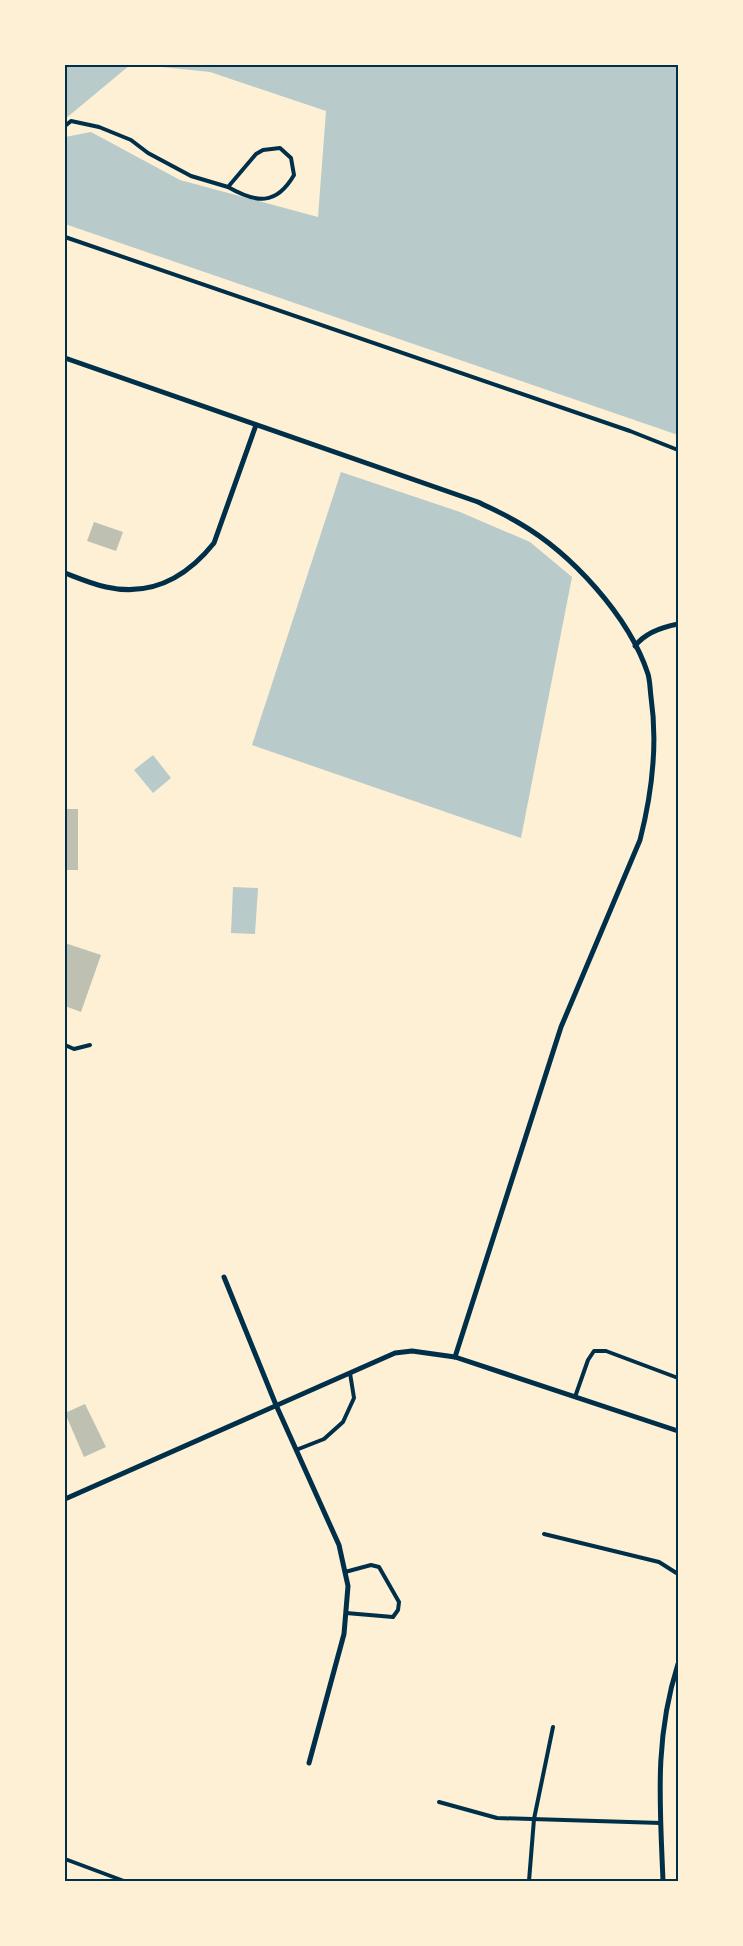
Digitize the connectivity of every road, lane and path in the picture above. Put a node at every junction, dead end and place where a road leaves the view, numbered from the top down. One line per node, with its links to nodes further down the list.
1 (65, 126): 2 (lane)
2 (228, 187): 2 (lane)
3 (65, 237): 6 (lane)
4 (65, 358): 5 (street)
5 (256, 425): 7 (street); 9 (street)
6 (678, 450)
7 (65, 573)
8 (678, 624): 9 (street)
9 (635, 646): 13 (street)
10 (90, 1044): 11 (lane)
11 (65, 1046)
12 (224, 1277): 17 (street)
13 (455, 1357): 14 (street); 16 (street)
14 (350, 1373): 17 (street); 19 (lane)
15 (678, 1378): 16 (lane)
16 (575, 1397): 18 (street)
17 (276, 1405): 19 (street); 20 (street)
18 (678, 1431)
19 (296, 1450): 22 (street)
20 (65, 1499)
21 (544, 1534): 23 (lane)
22 (345, 1572): 24 (street); 24 (lane)
23 (678, 1574)
24 (346, 1613): 27 (street)
25 (678, 1664): 30 (street)
26 (553, 1726): 29 (lane)
27 (309, 1763)
28 (439, 1802): 29 (lane)
29 (534, 1819): 30 (lane); 33 (lane)
30 (661, 1823): 34 (street)
31 (65, 1859): 32 (lane)
32 (124, 1881)
33 (528, 1881)
34 (663, 1881)

